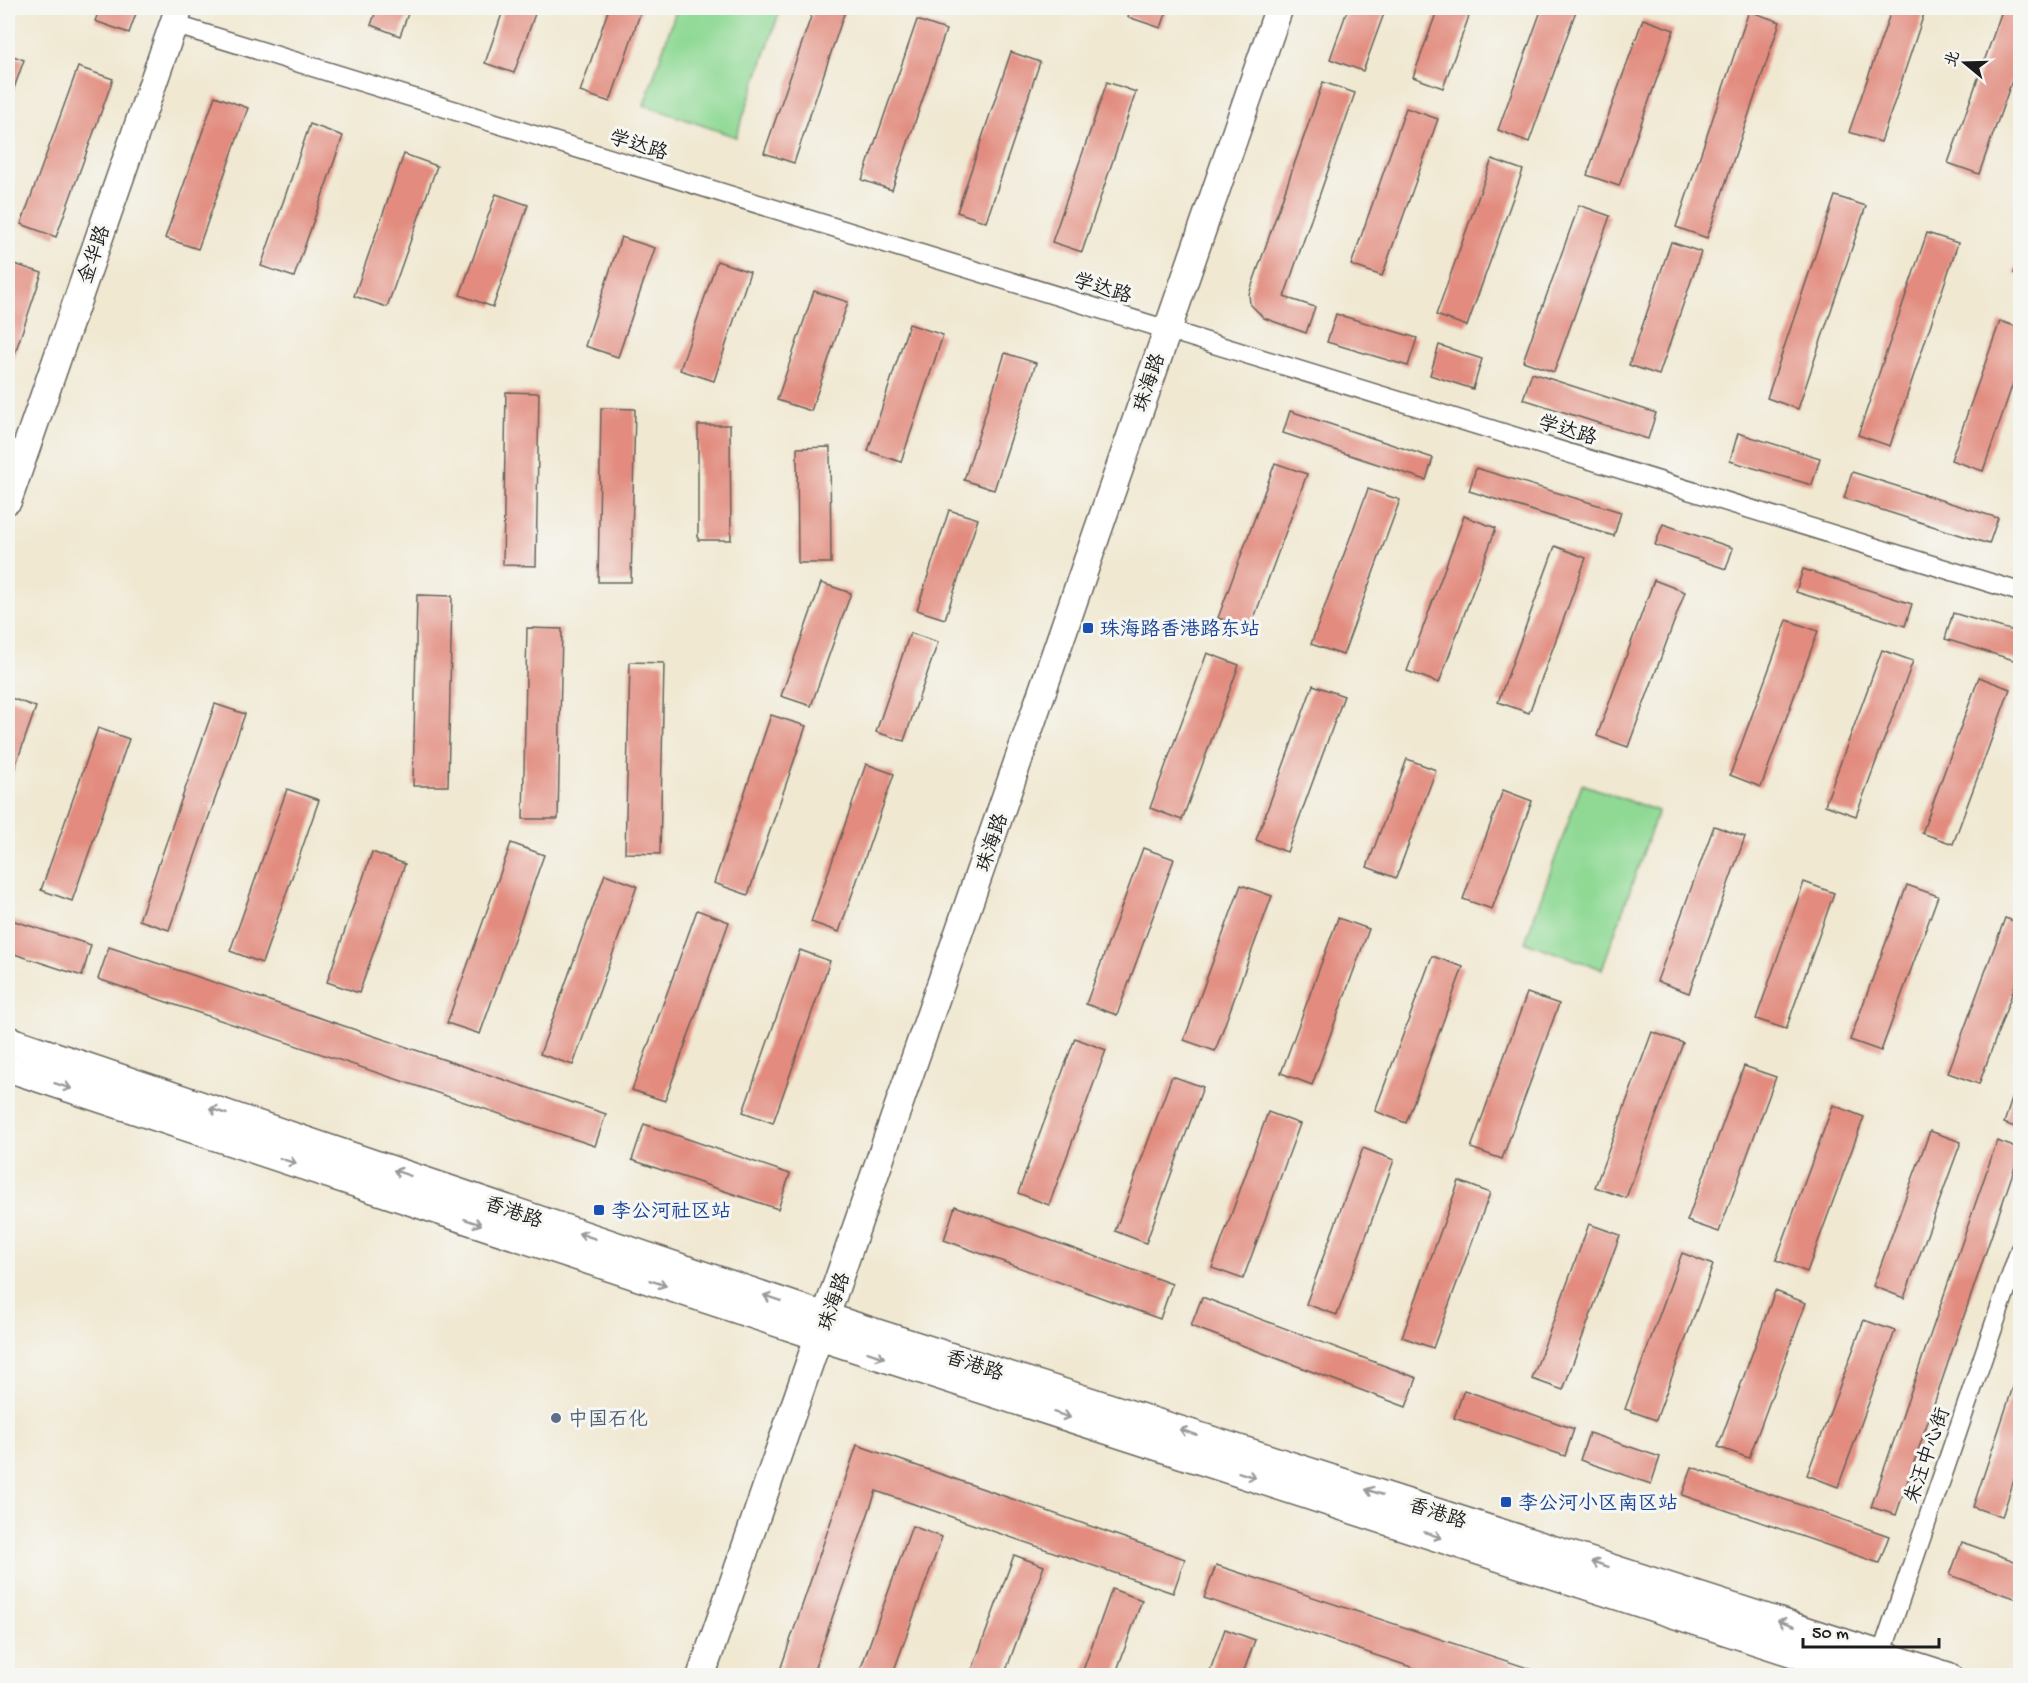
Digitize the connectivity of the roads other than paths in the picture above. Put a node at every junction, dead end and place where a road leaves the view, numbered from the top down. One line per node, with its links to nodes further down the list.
1 (1279, 8): 3 (main road, 珠海路)
2 (176, 16): 3 (street, 学达路); 4 (main road, 金华路)
3 (1166, 330): 5 (street, 学达路); 9 (main road, 珠海路)
4 (8, 500)
5 (2020, 592)
6 (8, 1040): 9 (main road, 香港路, one-way to 6)
7 (8, 1068): 9 (main road, 香港路, one-way to 9)
8 (2020, 1249): 10 (street, 朱汪中心街)
9 (824, 1327): 10 (main road, 香港路, one-way to 9); 11 (main road, 珠海路); 12 (main road, 香港路, one-way to 12)
10 (1878, 1665): 13 (main road, 香港路)
11 (701, 1676)
12 (1864, 1676)
13 (1948, 1676)

